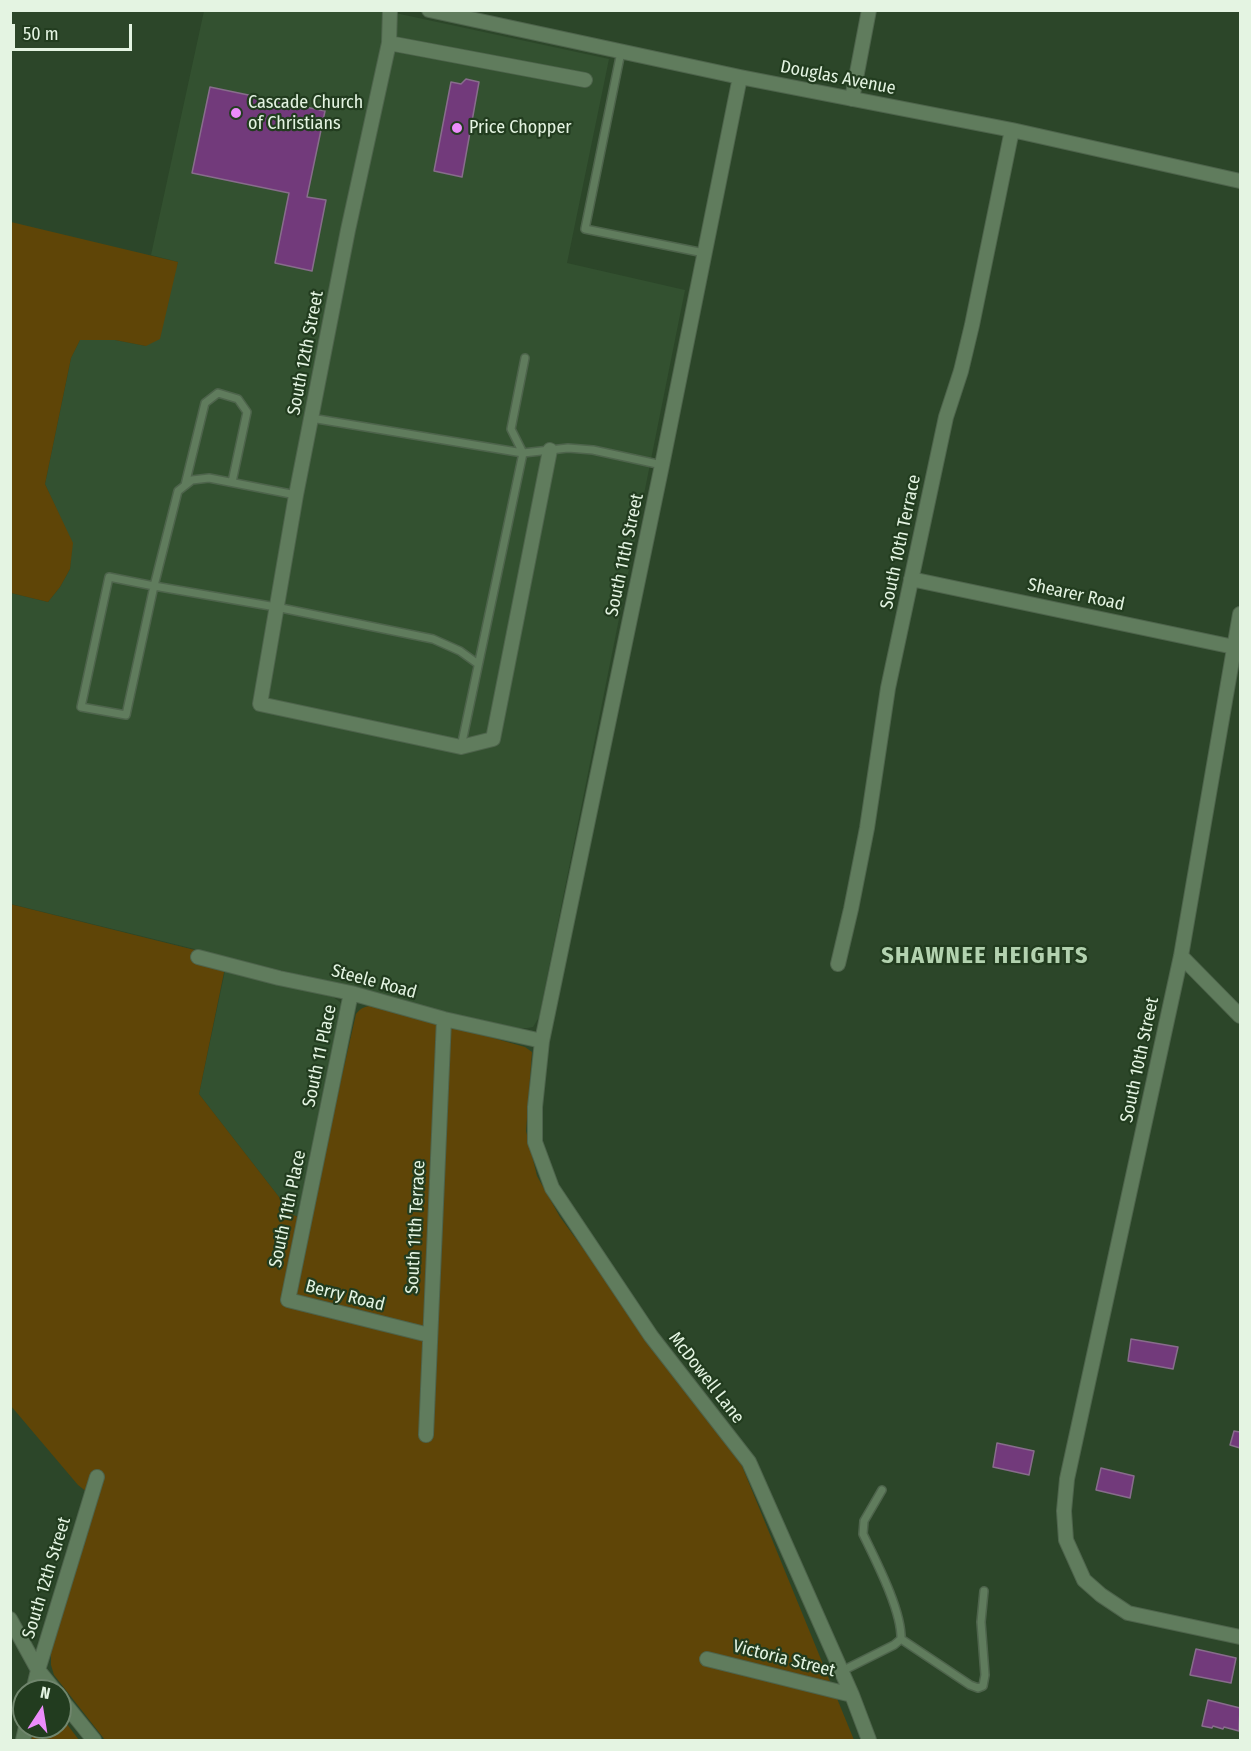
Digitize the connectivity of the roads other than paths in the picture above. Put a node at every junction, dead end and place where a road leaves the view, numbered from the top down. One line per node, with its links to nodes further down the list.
1 (390, 10): 4 (street, South 12th Street)
2 (429, 10): 5 (street, Douglas Avenue)
3 (869, 10): 8 (street)
4 (389, 43): 7 (street); 13 (street, South 12th Street)
5 (621, 52): 6 (street, Douglas Avenue); 11 (lane)
6 (740, 77): 8 (street, Douglas Avenue); 11 (street, South 11th Street)
7 (585, 80)
8 (852, 99): 9 (street, Douglas Avenue)
9 (1012, 130): 10 (street, Douglas Avenue); 20 (street, South 10th Terrace)
10 (1240, 181)
11 (704, 253): 16 (street, South 11th Street)
12 (525, 358): 15 (lane)
13 (311, 418): 15 (lane); 19 (street, South 12th Street)
14 (550, 450): 15 (lane); 16 (lane); 26 (street)
15 (523, 453): 25 (lane)
16 (662, 465): 33 (street, South 11th Street)
17 (232, 482): 18 (lane); 18 (lane); 19 (lane)
18 (185, 486): 21 (lane)
19 (296, 495): 22 (street, South 12th Street)
20 (911, 579): 24 (street, Shearer Road); 29 (street, South 10th Terrace)
21 (154, 586): 21 (lane); 22 (lane)
22 (276, 607): 25 (lane); 26 (street, South 12th Street)
23 (1240, 614): 24 (street, South 10th Street)
24 (1234, 646): 27 (street, South 10th Street)
25 (478, 664): 26 (lane)
26 (461, 747)
27 (1181, 956): 31 (street); 42 (street, South 10th Street)
28 (198, 957): 30 (street, Steele Road)
29 (838, 964)
30 (351, 993): 32 (street, Steele Road); 34 (street, South 11 Place)
31 (1240, 1016)
32 (444, 1019): 33 (street, Steele Road); 36 (street, South 11th Terrace)
33 (542, 1041): 46 (street, McDowell Lane)
34 (324, 1125): 35 (street, South 11th Place)
35 (288, 1300): 36 (street, Berry Road)
36 (429, 1335): 37 (street, South 11th Terrace)
37 (426, 1435)
38 (97, 1477): 45 (street, South 12th Street)
39 (882, 1490): 43 (lane)
40 (984, 1591): 43 (lane)
41 (10, 1619): 45 (street)
42 (1240, 1637)
43 (901, 1639): 46 (lane)
44 (707, 1659): 49 (street, Victoria Street)
45 (38, 1670): 47 (street, South 12th Street); 48 (street)
46 (842, 1671): 49 (street, McDowell Lane)
47 (36, 1679)
48 (45, 1679)
49 (852, 1695): 52 (street, McDowell Lane)
50 (72, 1713): 51 (street)
51 (94, 1740)
52 (869, 1740)

